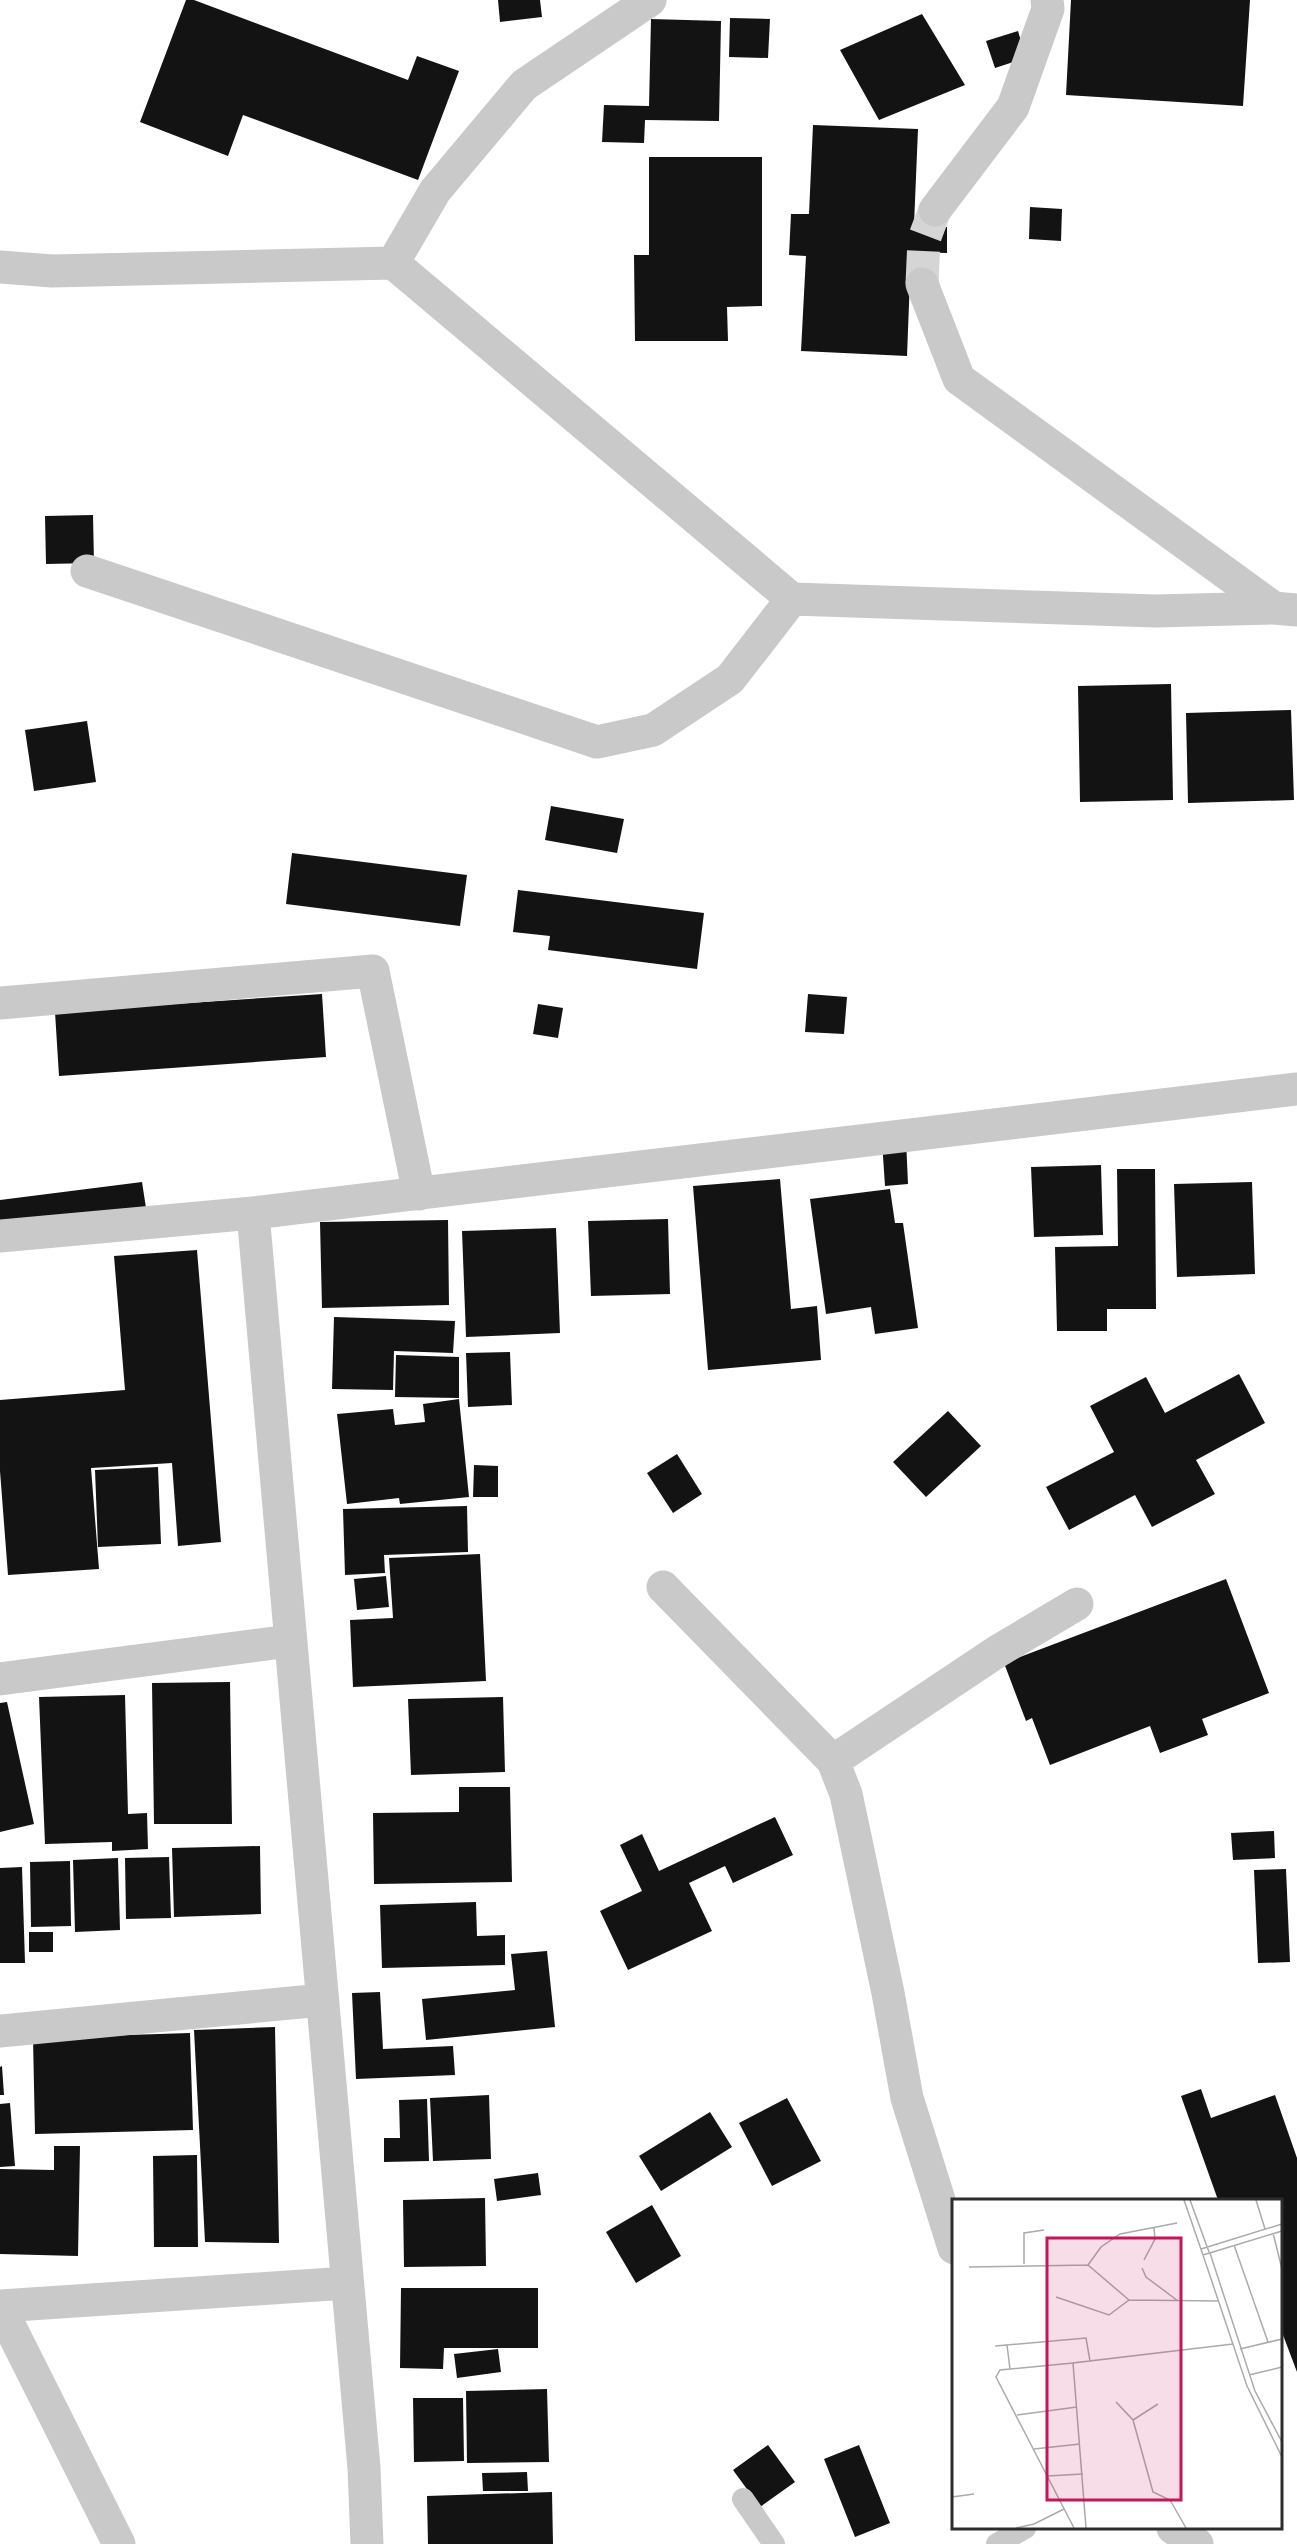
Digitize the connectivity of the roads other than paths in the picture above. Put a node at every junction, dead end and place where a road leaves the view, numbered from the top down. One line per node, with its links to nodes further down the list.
1 (650, 0): 4 (street)
2 (1047, 0): 3 (street)
3 (935, 210)
4 (393, 263): 5 (street); 8 (street)
5 (0, 267)
6 (922, 284): 9 (street)
7 (87, 571): 8 (street)
8 (792, 599): 9 (street)
9 (1286, 609)
10 (0, 1003): 12 (street)
11 (1297, 1089): 12 (street)
12 (419, 1194): 13 (street)
13 (252, 1214): 14 (street); 17 (street)
14 (0, 1236)
15 (663, 1587): 19 (street)
16 (1077, 1604): 19 (street)
17 (290, 1641): 18 (street); 20 (street)
18 (0, 1679)
19 (833, 1761): 22 (street)
20 (322, 2000): 21 (street); 23 (street)
21 (0, 2031)
22 (952, 2242)
23 (347, 2283): 24 (street); 29 (street)
24 (0, 2306): 28 (street)
25 (742, 2499): 30 (lane)
26 (1023, 2529): 31 (lane)
27 (1174, 2529): 32 (street)
28 (119, 2544)
29 (367, 2544)
30 (774, 2544)
31 (997, 2544)
32 (1197, 2544)

